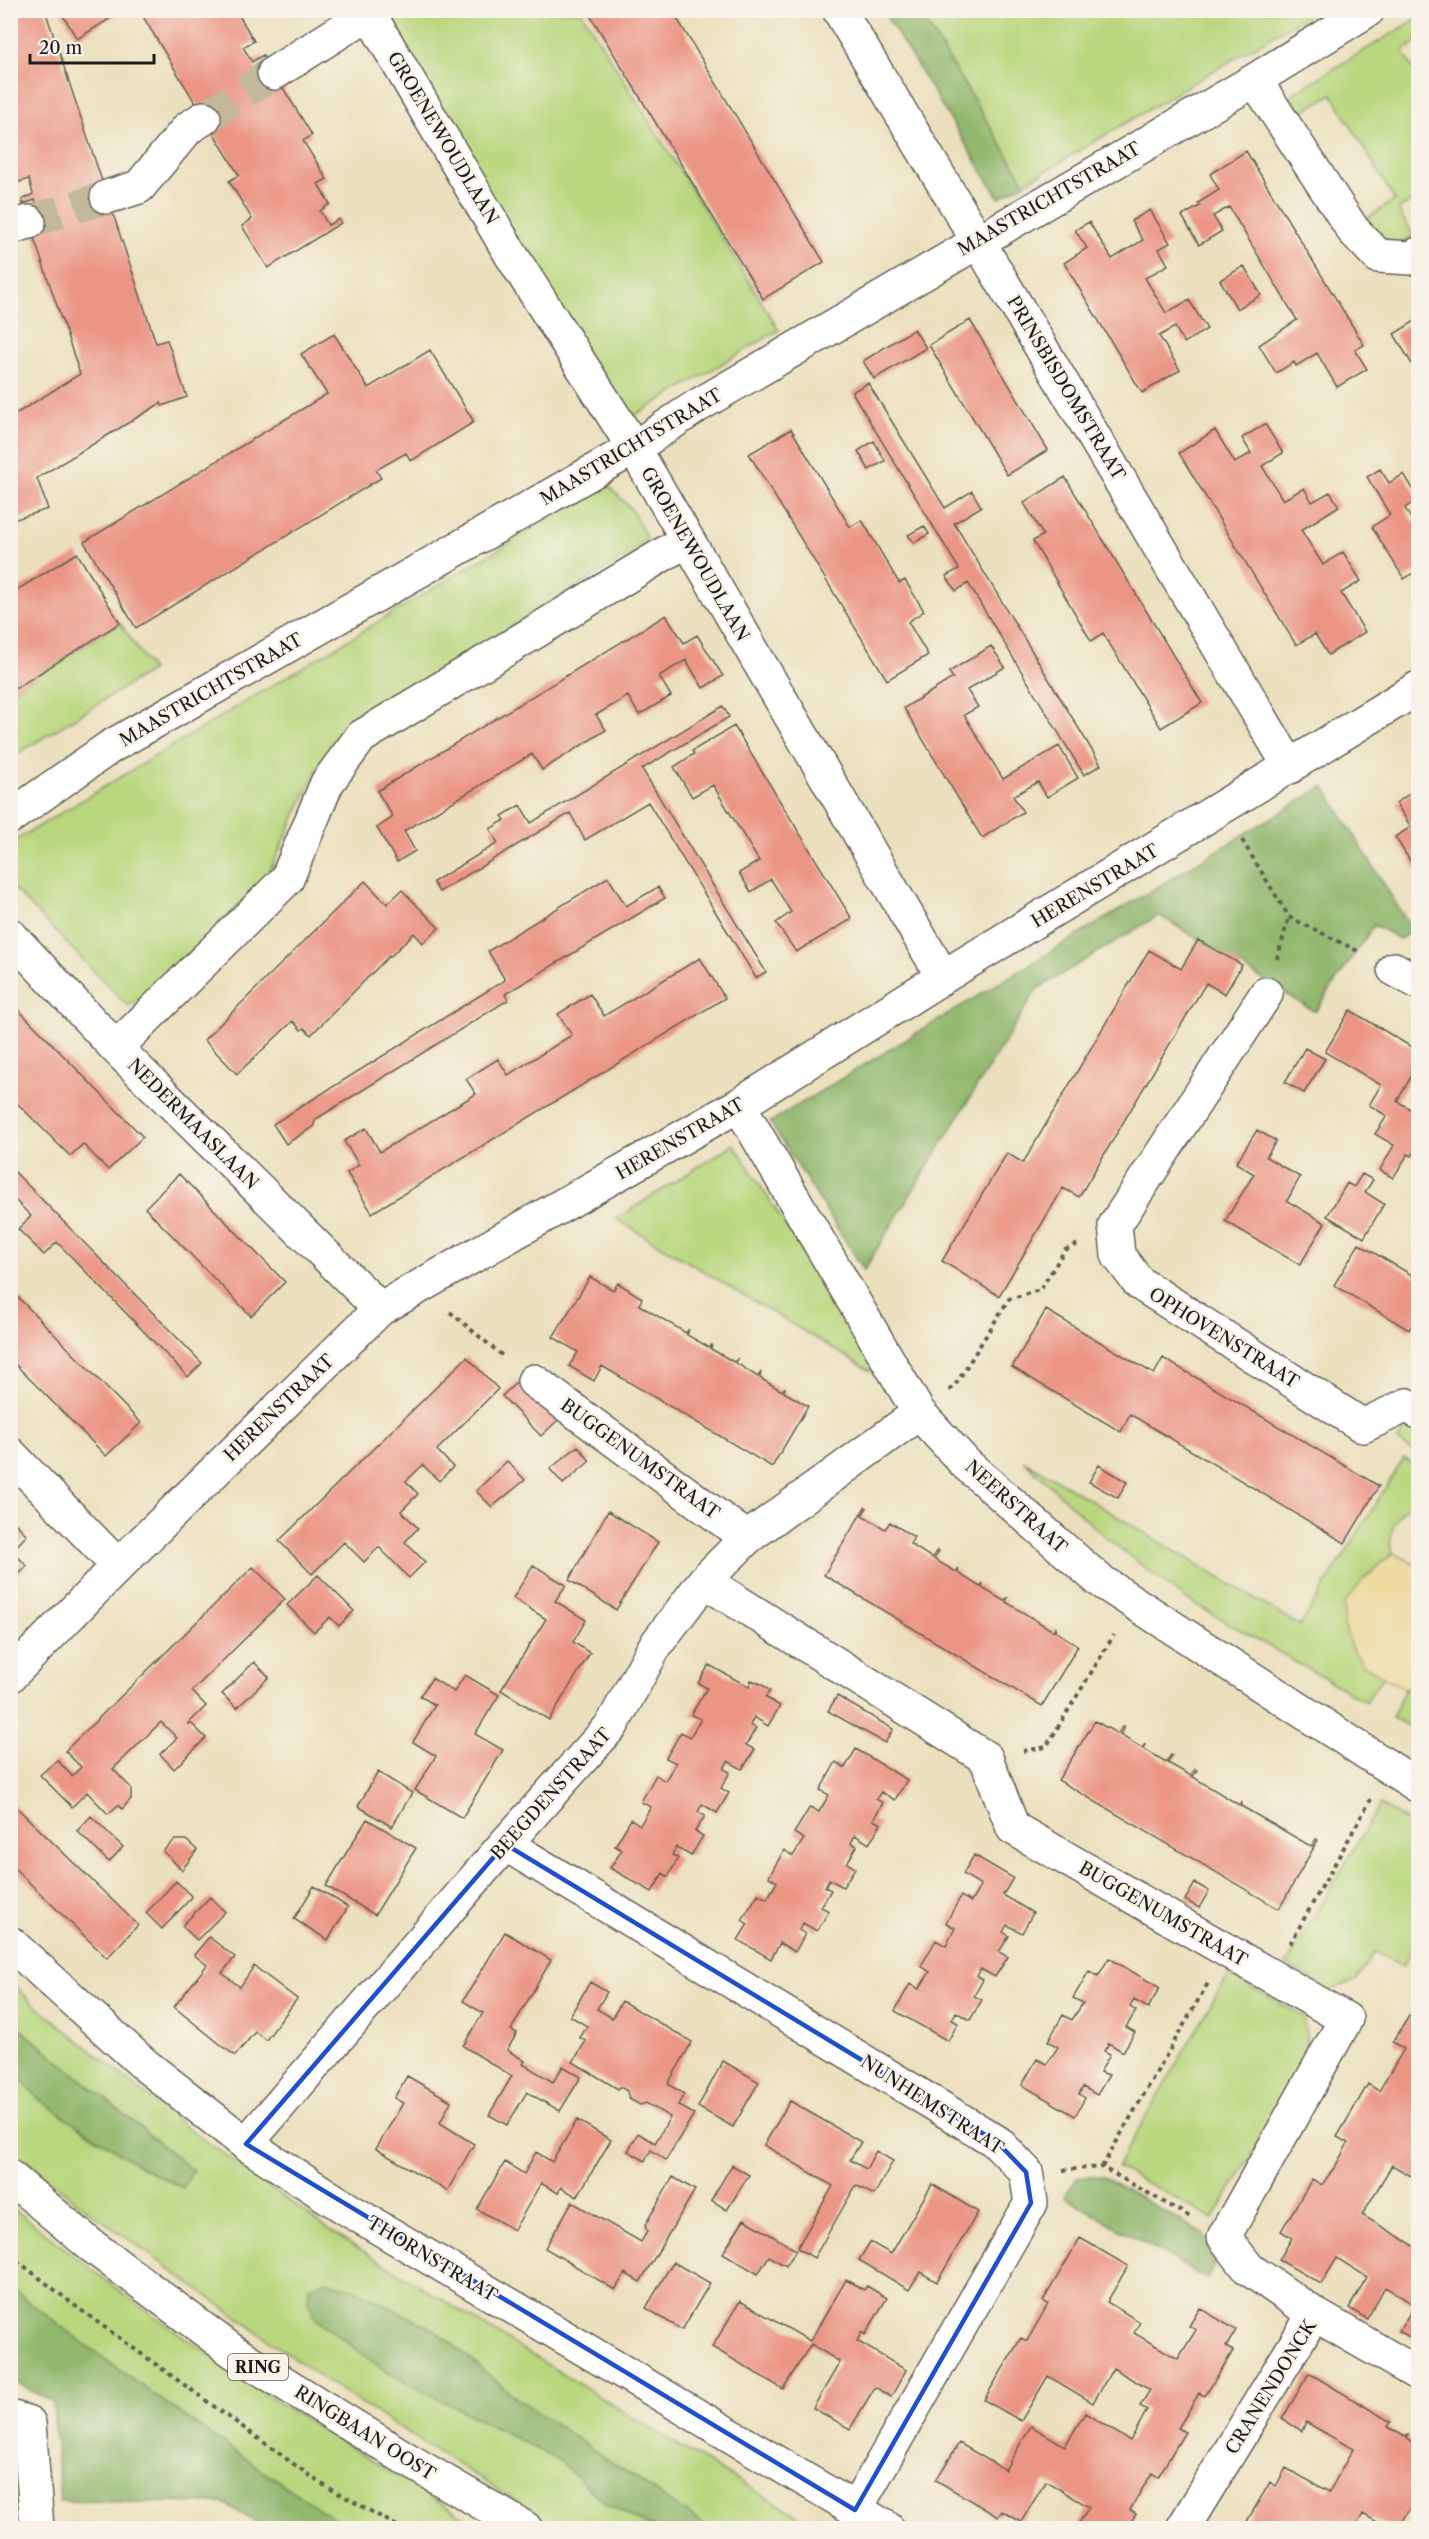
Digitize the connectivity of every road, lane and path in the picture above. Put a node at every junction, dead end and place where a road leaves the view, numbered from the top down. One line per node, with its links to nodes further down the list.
1 (839, 10): 8 (street, PRINSBISDOMSTRAAT)
2 (1368, 10): 5 (street, MAASTRICHTSTRAAT)
3 (368, 12): 4 (street); 10 (street, GROENEWOUDLAAN)
4 (274, 73)
5 (1255, 80): 8 (street, MAASTRICHTSTRAAT); 9 (street)
6 (204, 118): 7 (street)
7 (107, 196)
8 (978, 240): 10 (street, MAASTRICHTSTRAAT); 13 (street, PRINSBISDOMSTRAAT)
9 (1419, 254)
10 (634, 448): 11 (street, GROENEWOUDLAAN); 15 (street, MAASTRICHTSTRAAT)
11 (687, 540): 18 (street, GROENEWOUDLAAN); 20 (street)
12 (1419, 688): 13 (street, HERENSTRAAT)
13 (1290, 767): 14 (street, HERENSTRAAT)
14 (1223, 809): 17 (path); 18 (street, HERENSTRAAT)
15 (10, 818)
16 (10, 935): 20 (street, NEDERMAASLAAN)
17 (1406, 976)
18 (943, 977): 21 (street, HERENSTRAAT)
19 (1266, 994): 22 (street)
20 (116, 1048): 24 (street, NEDERMAASLAAN)
21 (739, 1105): 23 (street, HERENSTRAAT); 27 (street, NEERSTRAAT)
22 (1115, 1225): 26 (street, OPHOVENSTRAAT); 27 (path)
23 (420, 1286): 24 (street, HERENSTRAAT); 25 (path)
24 (380, 1309): 30 (street, HERENSTRAAT)
25 (534, 1381): 29 (street, BUGGENUMSTRAAT)
26 (1419, 1412)
27 (919, 1413): 29 (street, BEEGDENSTRAAT); 32 (street, NEERSTRAAT)
28 (10, 1454): 30 (street)
29 (747, 1538): 31 (street, BEEGDENSTRAAT)
30 (118, 1566): 33 (street, HERENSTRAAT)
31 (704, 1581): 34 (street); 37 (street, BEEGDENSTRAAT)
32 (1133, 1602): 34 (path); 35 (street, NEERSTRAAT)
33 (10, 1676)
34 (986, 1758): 39 (street, BUGGENUMSTRAAT)
35 (1389, 1767): 36 (street, NEERSTRAAT); 40 (path)
36 (1419, 1786)
37 (505, 1844): 41 (street, BEEGDENSTRAAT); 43 (street, NUNHEMSTRAAT)
38 (10, 1943): 41 (street, THORNSTRAAT)
39 (1227, 1951): 40 (street, BUGGENUMSTRAAT); 42 (path)
40 (1272, 1977): 45 (street, BUGGENUMSTRAAT)
41 (246, 2144): 50 (street, THORNSTRAAT)
42 (1102, 2167): 43 (path); 45 (path)
43 (1026, 2172): 50 (street)
44 (10, 2177): 53 (street, RINGBAAN OOST / RING)
45 (1224, 2237): 47 (street)
46 (10, 2255): 52 (path)
47 (1314, 2314): 48 (street, CRANENDONCK); 55 (street, CRANENDONCK)
48 (1419, 2374)
49 (10, 2417): 51 (street)
50 (855, 2510): 54 (street, THORNSTRAAT)
51 (37, 2529)
52 (401, 2529)
53 (525, 2529)
54 (887, 2529)
55 (1183, 2529)

